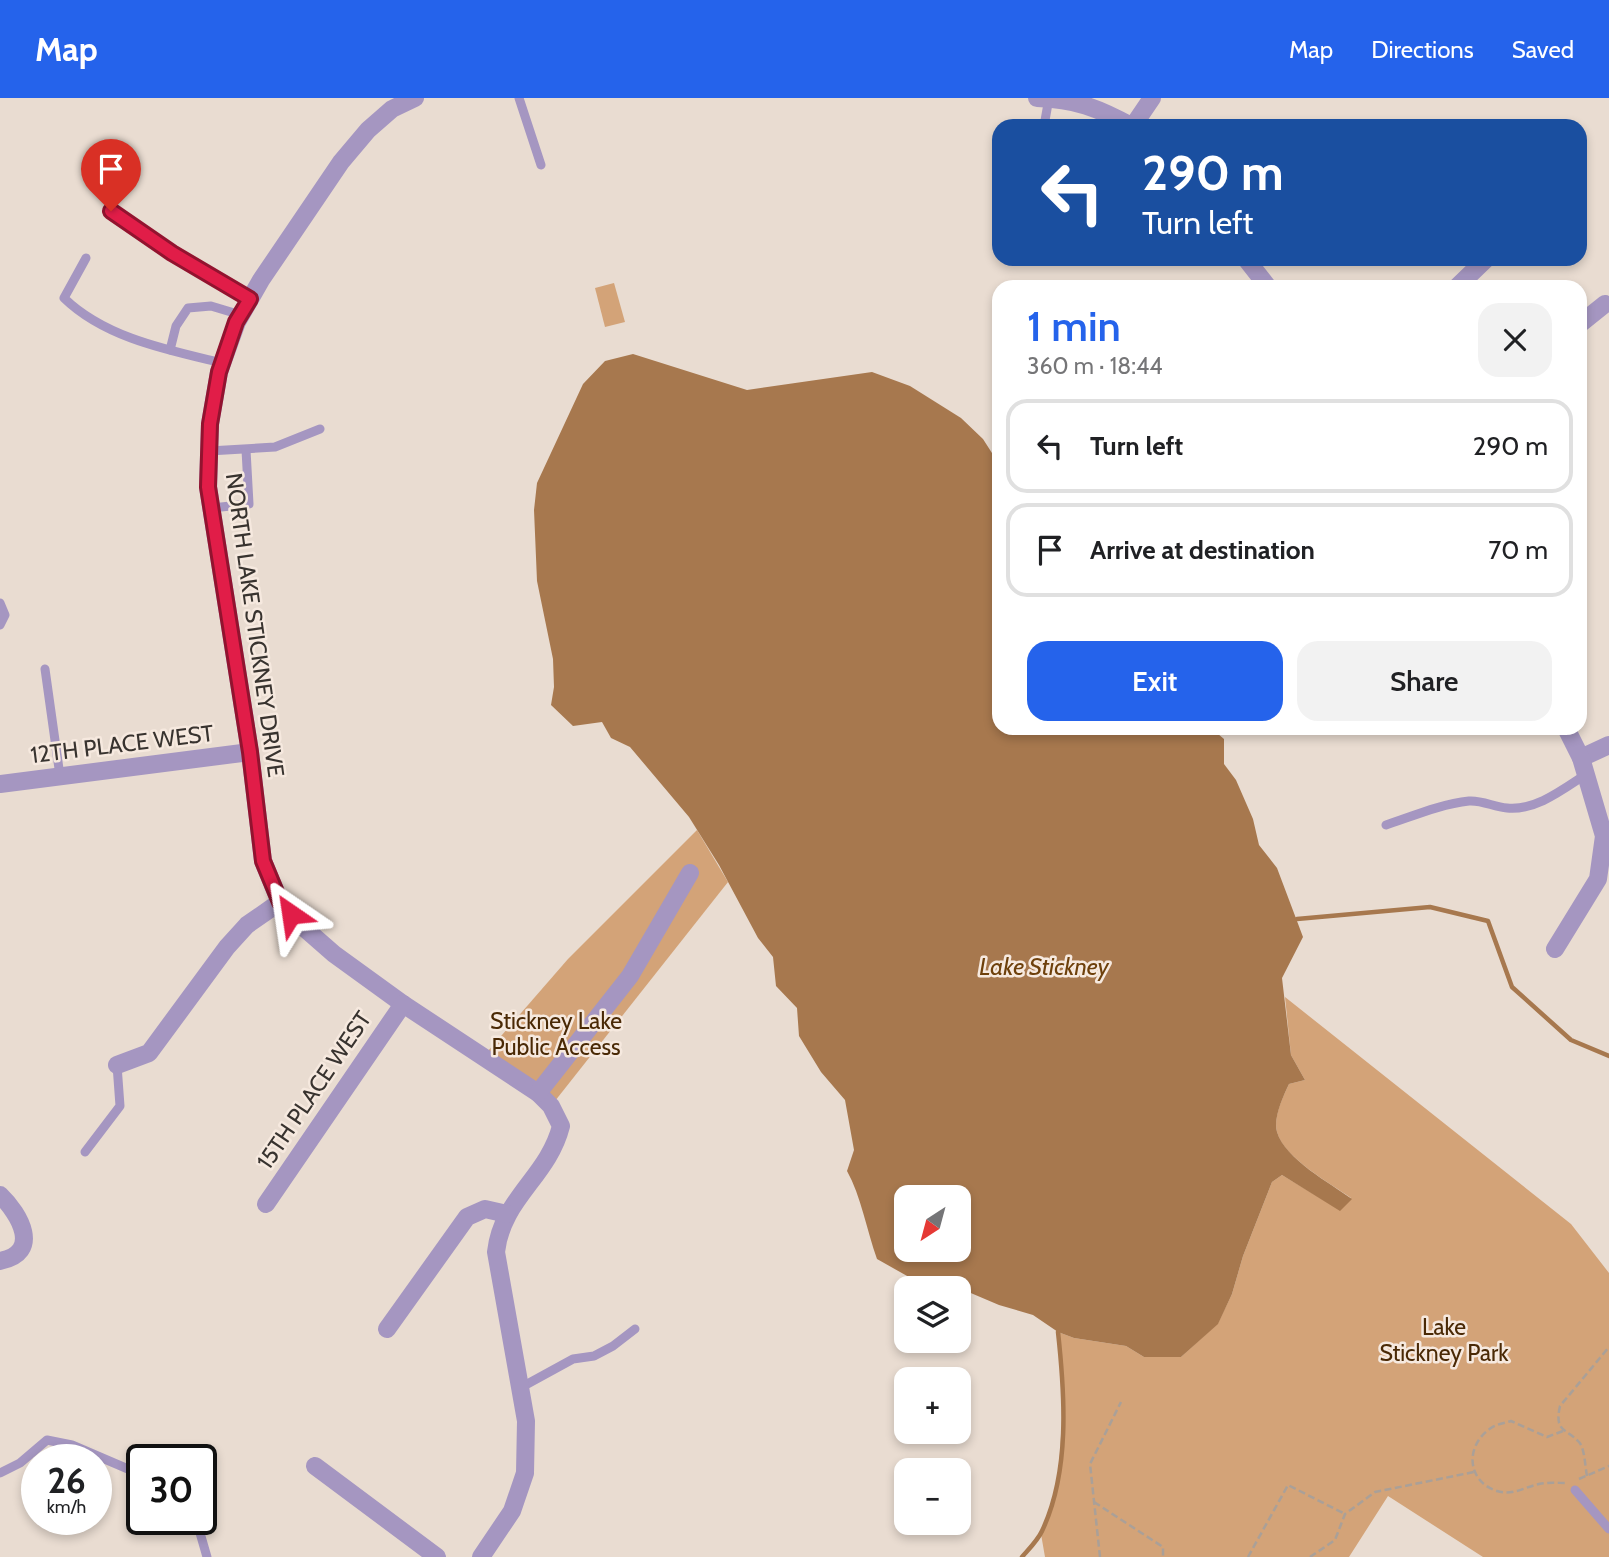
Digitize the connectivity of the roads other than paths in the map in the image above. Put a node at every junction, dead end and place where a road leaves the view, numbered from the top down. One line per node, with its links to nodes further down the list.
1 (415, 98): 17 (street, NORTH LAKE STICKNEY DRIVE)
2 (519, 98): 9 (lane)
3 (1037, 98): 4 (street)
4 (1049, 98): 6 (lane); 7 (street)
5 (1152, 98): 8 (street)
6 (1045, 119)
7 (1119, 119)
8 (1137, 119)
9 (541, 165)
10 (111, 211): 17 (lane)
11 (86, 258): 19 (lane)
12 (1252, 266): 14 (street)
13 (1479, 266): 15 (street)
14 (1262, 280)
15 (1464, 280)
16 (1605, 304): 18 (street)
17 (245, 307): 19 (lane); 20 (street, NORTH LAKE STICKNEY DRIVE)
18 (1587, 318)
19 (170, 350): 20 (lane)
20 (222, 363): 23 (street, NORTH LAKE STICKNEY DRIVE)
21 (320, 429): 22 (lane)
22 (246, 450): 23 (lane); 24 (lane)
23 (209, 451): 24 (street, NORTH LAKE STICKNEY DRIVE)
24 (212, 508): 30 (street, NORTH LAKE STICKNEY DRIVE)
25 (0, 603): 26 (lane)
26 (0, 625)
27 (45, 668): 32 (lane)
28 (1569, 735): 31 (street)
29 (1609, 745): 31 (street)
30 (250, 752): 32 (street, 12TH PLACE WEST); 37 (street, NORTH LAKE STICKNEY DRIVE)
31 (1583, 766): 34 (lane); 35 (street)
32 (60, 776): 33 (street, 12TH PLACE WEST)
33 (0, 784)
34 (1386, 825)
35 (1605, 852): 38 (street)
36 (690, 873): 41 (street)
37 (280, 902): 39 (street, NORTH LAKE STICKNEY DRIVE); 40 (street)
38 (1555, 949)
39 (403, 1004): 41 (street, NORTH LAKE STICKNEY DRIVE); 44 (street, 15TH PLACE WEST)
40 (117, 1065): 42 (lane)
41 (538, 1093): 45 (street, NORTH LAKE STICKNEY DRIVE)
42 (85, 1152)
43 (0, 1195): 46 (street)
44 (266, 1204)
45 (507, 1214): 47 (street); 49 (street)
46 (0, 1261)
47 (387, 1329)
48 (635, 1329): 49 (lane)
49 (520, 1388): 58 (street)
50 (315, 1466): 57 (street)
51 (126, 1468): 52 (lane)
52 (0, 1473)
53 (1574, 1490): 54 (lane)
54 (1609, 1529)
55 (202, 1535): 56 (lane)
56 (207, 1557)
57 (437, 1557)
58 (481, 1557)

